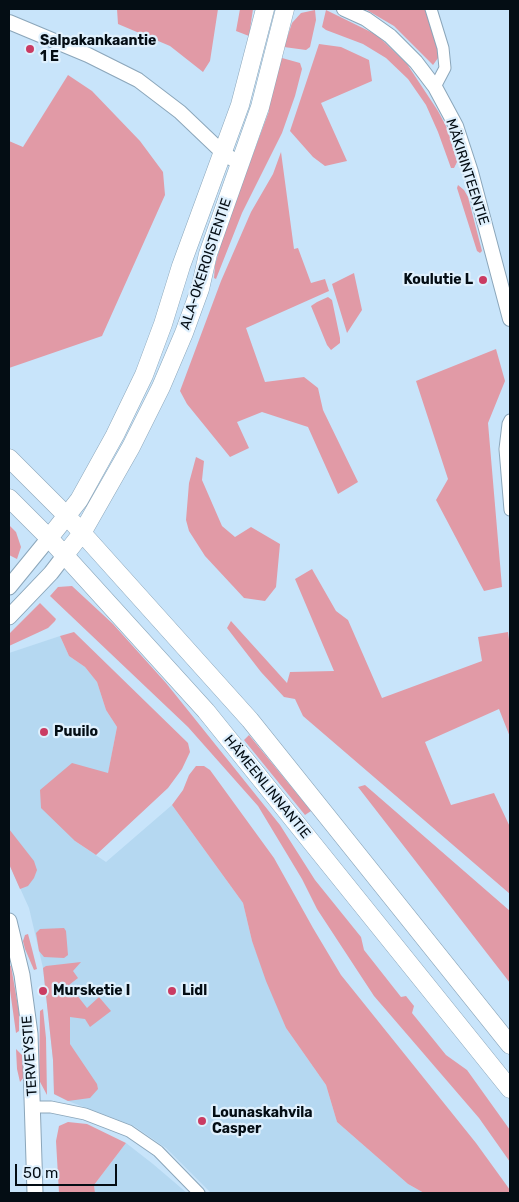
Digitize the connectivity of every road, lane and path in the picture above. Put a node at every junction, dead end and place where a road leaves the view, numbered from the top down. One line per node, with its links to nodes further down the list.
1 (265, 9): 7 (main road, ALA-OKEROISTENTIE)
2 (285, 9): 8 (main road, ALA-OKEROISTENTIE)
3 (344, 9): 6 (street, MÄKIRINTEENTIE)
4 (431, 9): 6 (street)
5 (9, 22): 7 (street)
6 (434, 87): 9 (street, MÄKIRINTEENTIE)
7 (223, 153): 8 (street); 14 (main road, ALA-OKEROISTENTIE)
8 (239, 163): 15 (main road, ALA-OKEROISTENTIE)
9 (510, 319)
10 (510, 420): 13 (street)
11 (9, 458): 14 (main road, HÄMEENLINNANTIE)
12 (9, 498): 16 (main road, HÄMEENLINNANTIE)
13 (510, 510)
14 (66, 515): 15 (main road, HÄMEENLINNANTIE); 16 (main road, ALA-OKEROISTENTIE)
15 (82, 533): 17 (main road, ALA-OKEROISTENTIE); 21 (main road, HÄMEENLINNANTIE)
16 (49, 538): 17 (main road, HÄMEENLINNANTIE); 18 (main road)
17 (64, 556): 19 (main road); 22 (main road, HÄMEENLINNANTIE)
18 (9, 587)
19 (9, 617)
20 (9, 921): 23 (main road, TERVEYSTIE)
21 (510, 1045)
22 (510, 1089)
23 (33, 1107): 24 (main road, TERVEYSTIE); 25 (street)
24 (35, 1193)
25 (199, 1193)

